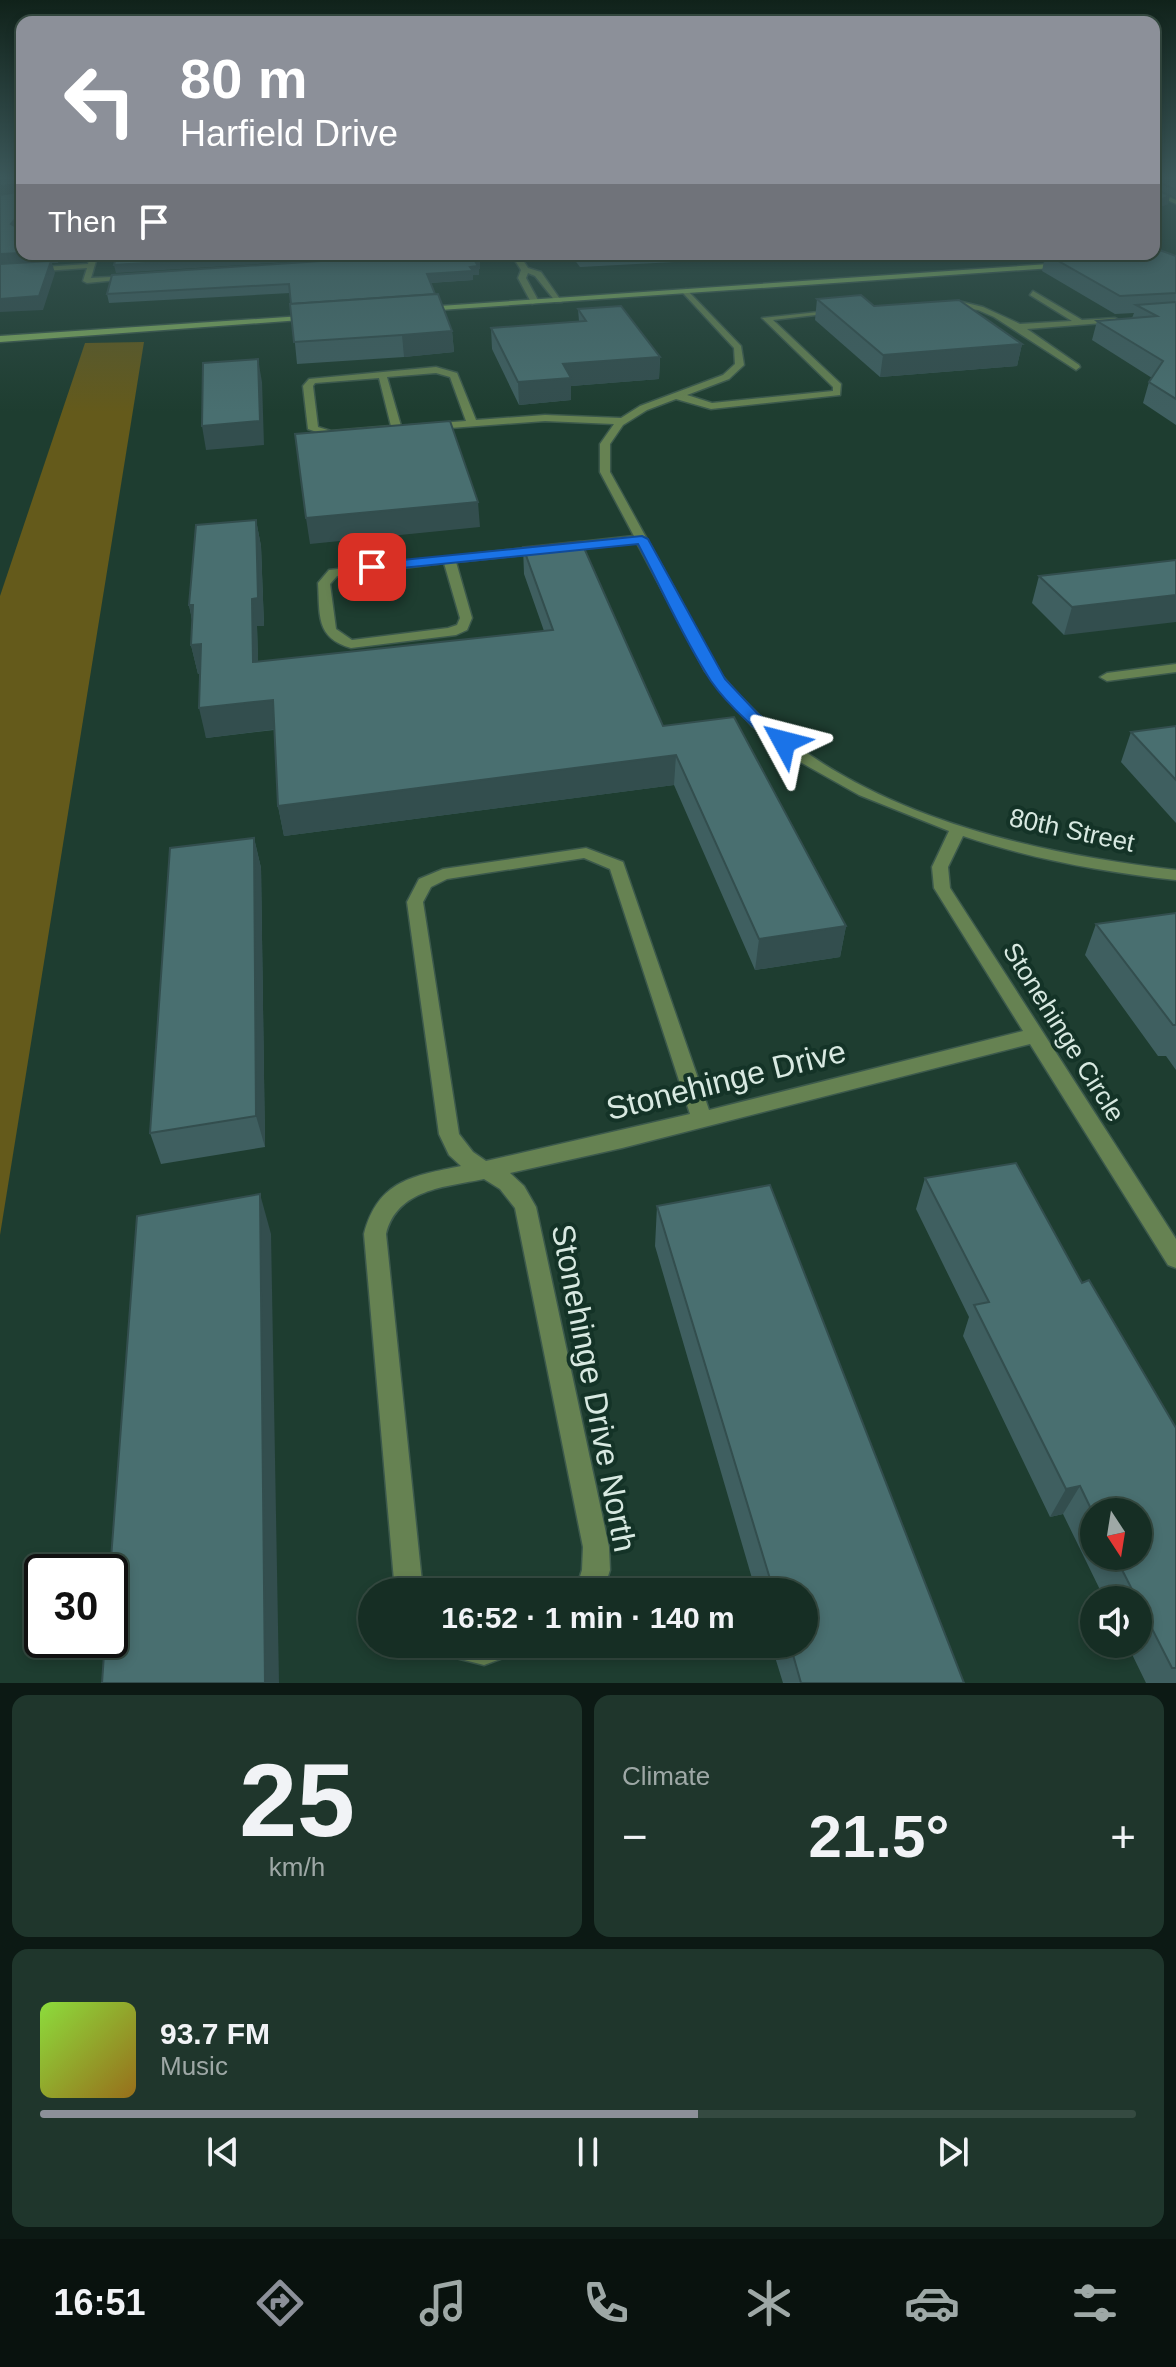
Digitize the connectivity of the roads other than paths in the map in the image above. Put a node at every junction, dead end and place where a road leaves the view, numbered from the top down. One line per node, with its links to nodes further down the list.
1 (92, 260): 4 (street)
2 (519, 260): 5 (street)
3 (1071, 264): 8 (main road)
4 (91, 266): 6 (street); 7 (street)
5 (525, 270): 10 (street); 11 (street)
6 (0, 272)
7 (148, 277)
8 (686, 291): 10 (main road); 22 (street)
9 (1033, 293): 17 (street)
10 (559, 300): 11 (main road)
11 (535, 302): 13 (main road)
12 (937, 305): 18 (street)
13 (407, 311)
14 (844, 312): 22 (street)
15 (328, 316): 19 (main road)
16 (1128, 319): 17 (street)
17 (1081, 323): 18 (street)
18 (1017, 327): 20 (street)
19 (0, 339)
20 (1076, 367)
21 (382, 374): 24 (street); 25 (street); 25 (street)
22 (677, 395): 23 (street)
23 (622, 421): 24 (street); 26 (street, 80th Street)
24 (472, 423): 25 (street)
25 (397, 429)
26 (642, 539): 27 (street); 30 (street, 80th Street)
27 (449, 559): 27 (street)
28 (1176, 668): 29 (street)
29 (1107, 677)
30 (958, 829): 31 (street, 80th Street); 32 (street, Stonehinge Circle)
31 (1176, 875)
32 (1036, 1035): 33 (street, Stonehinge Drive); 35 (street, Stonehinge Circle)
33 (702, 1119): 34 (street, Stonehinge Drive); 34 (street)
34 (480, 1170): 36 (street); 37 (street, Stonehinge Drive North)
35 (1176, 1258)
36 (408, 1578)
37 (593, 1578)

